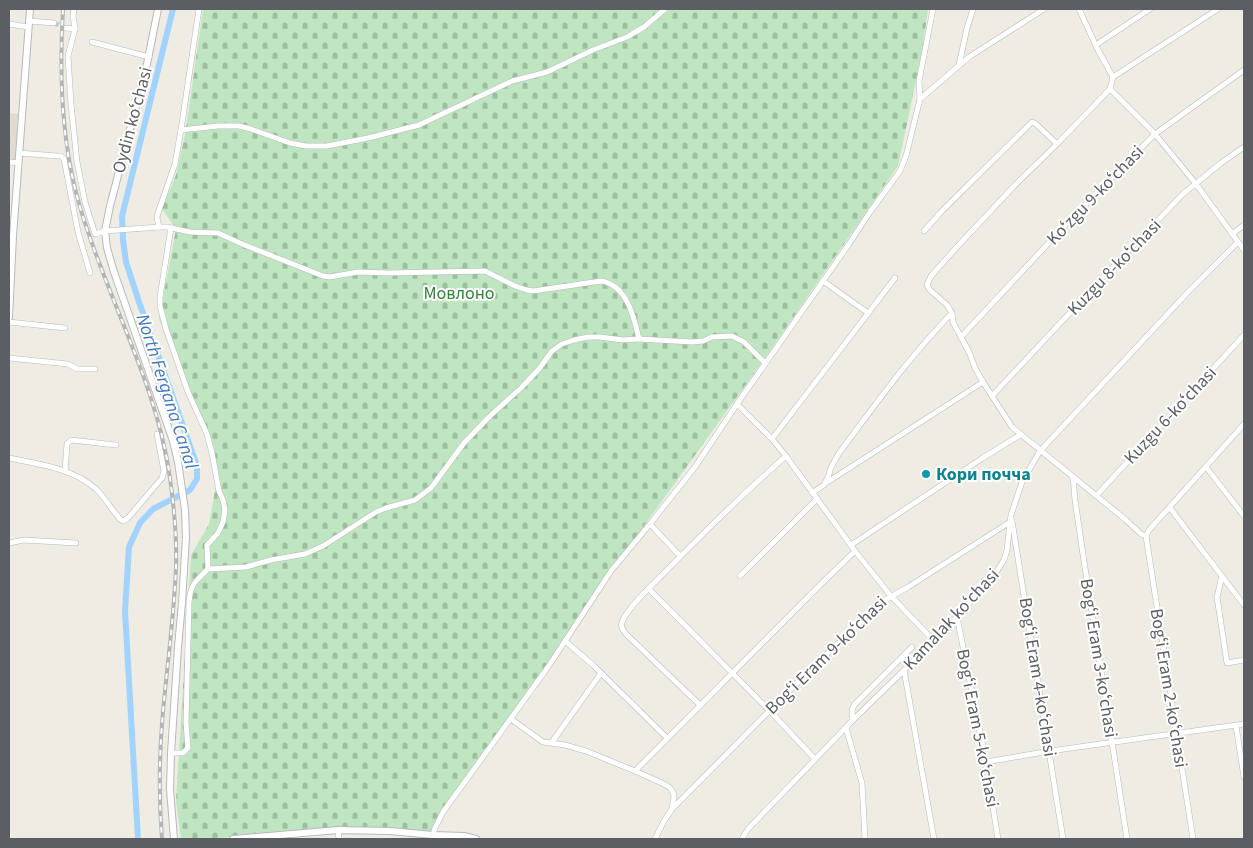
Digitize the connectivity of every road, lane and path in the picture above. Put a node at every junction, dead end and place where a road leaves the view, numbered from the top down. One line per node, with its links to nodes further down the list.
1 (30, 9): 14 (street)
2 (74, 9): 16 (street)
3 (158, 9): 19 (street, Oydin koʻchasi)
4 (199, 9): 25 (street)
5 (666, 9): 25 (street)
6 (933, 9): 24 (street)
7 (973, 9): 20 (street)
8 (1044, 9): 20 (street)
9 (1079, 9): 18 (street)
10 (1150, 9): 18 (street)
11 (1218, 9): 22 (street)
12 (54, 23): 14 (street)
13 (9, 24): 14 (street)
14 (29, 24): 29 (street)
15 (66, 28): 16 (street)
16 (75, 29): 36 (street)
17 (92, 42): 19 (street)
18 (1096, 45): 22 (street)
19 (149, 57): 36 (street, Oydin koʻchasi)
20 (959, 65): 24 (street)
21 (1244, 70): 26 (street, Koʻzgu 9-koʻchasi)
22 (1113, 77): 23 (street)
23 (1110, 89): 26 (street); 27 (street)
24 (920, 99): 43 (street)
25 (181, 130): 34 (street)
26 (1155, 134): 32 (street); 50 (street, Koʻzgu 9-koʻchasi)
27 (1057, 144): 37 (street); 45 (street)
28 (1244, 147): 32 (street, Kuzgu 8-koʻchasi)
29 (19, 153): 31 (street); 41 (street)
30 (9, 162): 31 (street)
31 (19, 163): 46 (street)
32 (1196, 184): 38 (street); 56 (street, Kuzgu 8-koʻchasi)
33 (1244, 225): 38 (street)
34 (160, 227): 35 (street); 36 (street)
35 (170, 228): 51 (street); 84 (street)
36 (108, 231): 110 (street)
37 (924, 231)
38 (1232, 234): 39 (street)
39 (1238, 242): 40 (street); 63 (street, Kamalak koʻchasi)
40 (1244, 250)
41 (90, 273)
42 (895, 278): 44 (street)
43 (823, 281): 44 (street); 53 (street)
44 (868, 313): 61 (street)
45 (952, 313): 50 (street); 69 (street)
46 (9, 317)
47 (9, 322): 48 (street)
48 (65, 328)
49 (1244, 335): 71 (street, Kuzgu 6-koʻchasi)
50 (960, 337): 55 (street)
51 (639, 339): 53 (street); 84 (street)
52 (9, 358): 54 (street)
53 (765, 363): 57 (street)
54 (95, 369)
55 (983, 382): 56 (street); 69 (street)
56 (992, 396): 60 (street)
57 (737, 404): 61 (street, Bogʻi Eram 9-koʻchasi); 77 (street)
58 (1244, 426): 66 (street)
59 (157, 434): 67 (street)
60 (1020, 435): 63 (street); 81 (street)
61 (772, 439): 64 (street, Bogʻi Eram 9-koʻchasi)
62 (116, 445): 67 (street)
63 (1040, 451): 68 (street); 74 (street, Kamalak koʻchasi)
64 (786, 456): 70 (street, Bogʻi Eram 9-koʻchasi); 83 (street)
65 (9, 458): 67 (street)
66 (1206, 467): 73 (street); 75 (street)
67 (65, 471)
68 (1073, 477): 71 (street); 108 (street, Bogʻi Eram 3-koʻchasi)
69 (824, 485): 70 (street)
70 (812, 493): 72 (street, Bogʻi Eram 9-koʻchasi)
71 (1096, 496): 78 (street)
72 (817, 499): 81 (street, Bogʻi Eram 9-koʻchasi); 85 (street)
73 (1170, 508): 78 (street); 86 (street)
74 (1012, 515): 76 (street, Kamalak koʻchasi); 109 (street, Bogʻi Eram 4-koʻchasi)
75 (1244, 516)
76 (1010, 522): 88 (street); 90 (street, Kamalak koʻchasi)
77 (650, 524): 83 (street); 91 (street)
78 (1146, 536): 105 (street, Bogʻi Eram 2-koʻchasi)
79 (9, 543): 80 (street)
80 (76, 543)
81 (851, 546): 82 (street, Bogʻi Eram 9-koʻchasi)
82 (855, 552): 88 (street, Bogʻi Eram 9-koʻchasi); 97 (street)
83 (680, 556): 87 (street)
84 (208, 569): 110 (street)
85 (740, 576)
86 (1222, 576): 89 (street); 94 (street)
87 (648, 589): 97 (street); 98 (street)
88 (891, 596): 92 (street); 99 (street, Bogʻi Eram 9-koʻchasi)
89 (1244, 605)
90 (957, 617): 92 (street, Kamalak koʻchasi); 112 (street, Bogʻi Eram 5-koʻchasi)
91 (565, 641): 96 (street); 100 (street)
92 (934, 641): 95 (street, Kamalak koʻchasi)
93 (912, 646): 101 (street)
94 (1244, 660)
95 (904, 670): 101 (street, Kamalak koʻchasi); 126 (street)
96 (601, 673): 106 (street); 107 (street)
97 (732, 673): 98 (street); 99 (street)
98 (700, 705): 106 (street)
99 (770, 710): 111 (street); 115 (street, Bogʻi Eram 9-koʻchasi)
100 (511, 719): 107 (street); 117 (street)
101 (853, 720): 104 (street, Kamalak koʻchasi)
102 (1244, 724): 103 (street)
103 (1236, 726): 105 (street); 114 (street)
104 (846, 728): 111 (street, Kamalak koʻchasi); 125 (street)
105 (1176, 734): 108 (street); 130 (street, Bogʻi Eram 2-koʻchasi)
106 (667, 738): 113 (street)
107 (552, 742): 113 (street)
108 (1111, 743): 109 (street); 129 (street, Bogʻi Eram 3-koʻchasi)
109 (1050, 751): 112 (street); 128 (street, Bogʻi Eram 4-koʻchasi)
110 (171, 753): 119 (street)
111 (815, 759): 124 (street, Kamalak koʻchasi)
112 (986, 762): 127 (street, Bogʻi Eram 5-koʻchasi)
113 (636, 771): 115 (street)
114 (1244, 777)
115 (672, 809): 123 (street, Bogʻi Eram 9-koʻchasi)
116 (338, 830): 117 (street); 118 (street); 121 (street)
117 (433, 835): 122 (street)
118 (296, 836): 120 (street)
119 (174, 839)
120 (233, 839)
121 (339, 839)
122 (476, 839)
123 (655, 839)
124 (742, 839)
125 (866, 839)
126 (934, 839)
127 (998, 839)
128 (1063, 839)
129 (1127, 839)
130 (1193, 839)

